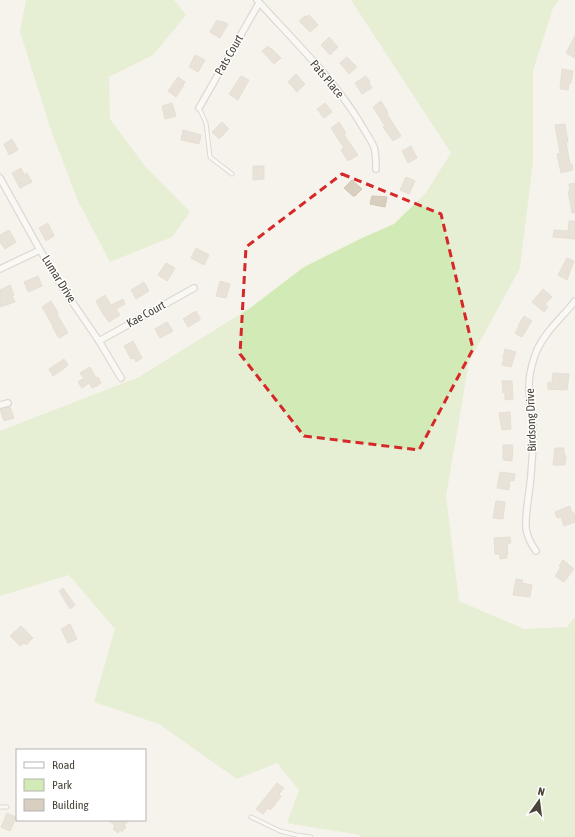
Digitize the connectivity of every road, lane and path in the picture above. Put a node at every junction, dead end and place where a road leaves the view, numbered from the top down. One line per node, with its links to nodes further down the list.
1 (258, 1): 2 (street, Pats Court); 3 (street, Pats Place)
2 (199, 108): 4 (lane)
3 (376, 168)
4 (232, 174)
5 (0, 178): 6 (street, Lumar Drive)
6 (40, 250): 7 (street); 10 (street, Lumar Drive)
7 (0, 269)
8 (194, 288): 10 (street, Kae Court)
9 (575, 301): 14 (street, Birdsong Drive)
10 (99, 341): 11 (street, Lumar Drive)
11 (121, 378)
12 (8, 403): 13 (street)
13 (0, 405)
14 (536, 551)
15 (0, 807): 16 (lane)
16 (7, 807)
17 (251, 817): 18 (lane)
18 (311, 837)

